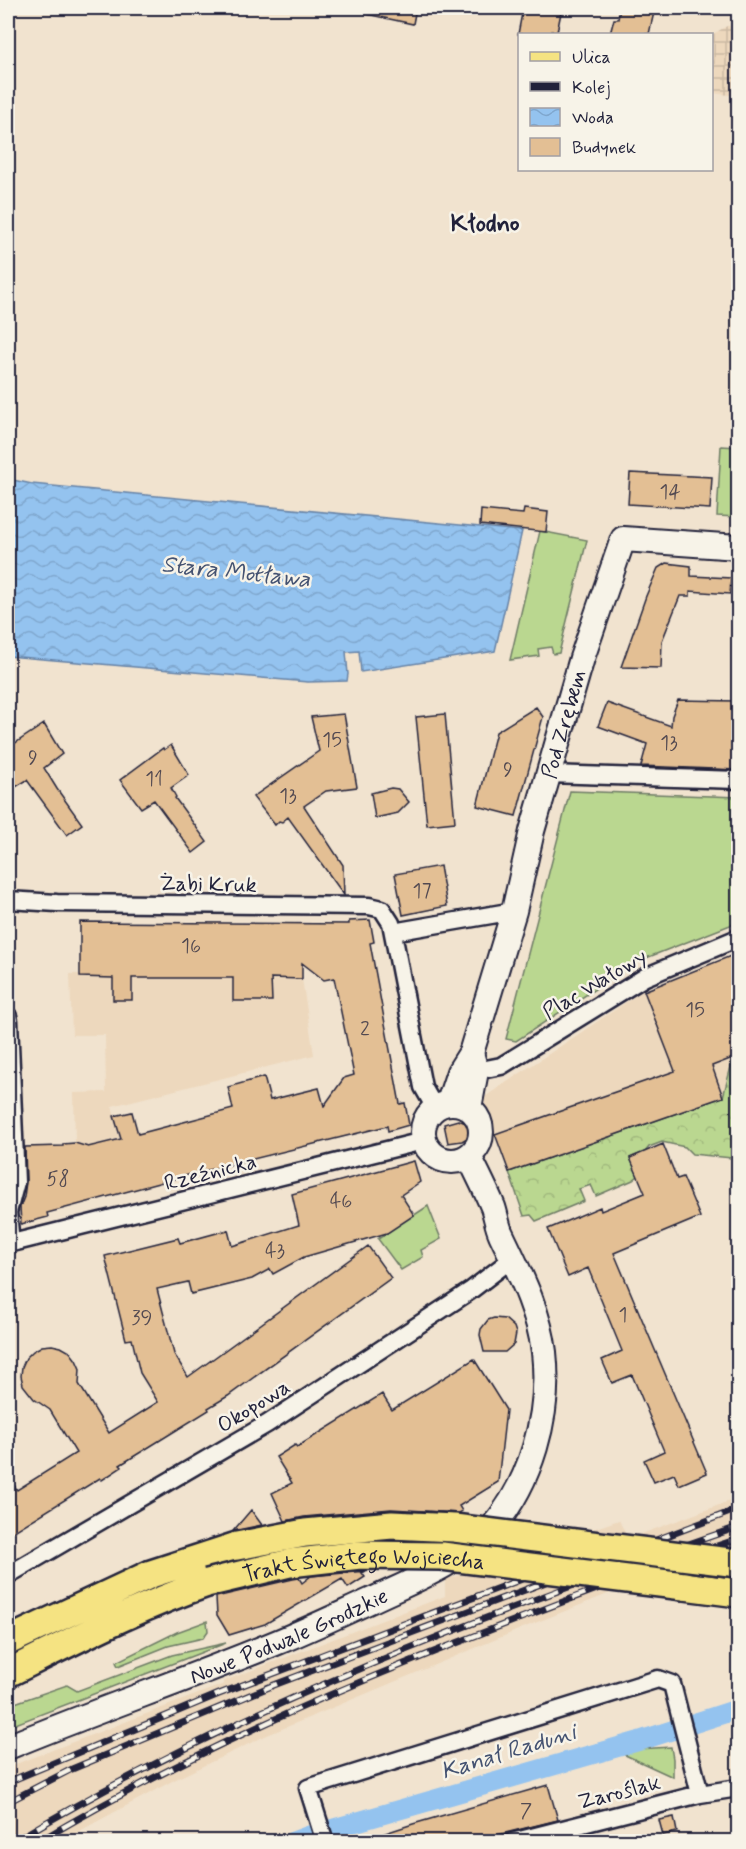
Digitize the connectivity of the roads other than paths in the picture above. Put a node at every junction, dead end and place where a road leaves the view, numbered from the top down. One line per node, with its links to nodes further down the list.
1 (738, 547): 2 (street, Pod Zrębem)
2 (548, 774): 3 (street); 5 (street, Pod Zrębem)
3 (738, 780)
4 (8, 900): 6 (street, Żabi Kruk)
5 (514, 911): 6 (street); 9 (street, Pod Zrębem)
6 (393, 932): 10 (street)
7 (738, 938): 9 (street, Plac Wałowy)
8 (8, 1016): 13 (street)
9 (474, 1062): 10 (street, Pod Zrębem)
10 (451, 1106): 11 (street); 12 (street)
11 (423, 1141): 12 (street); 13 (street, Rzeźnicka)
12 (463, 1159): 14 (street, Nowe Podwale Grodzkie)
13 (9, 1244)
14 (513, 1258): 16 (street, Okopowa); 20 (street, Nowe Podwale Grodzkie)
15 (738, 1563): 18 (main road, Trakt Świętego Wojciecha, bridge)
16 (8, 1575)
17 (738, 1593): 19 (main road, Trakt Świętego Wojciecha, bridge)
18 (8, 1641)
19 (8, 1673)
20 (8, 1748)
21 (738, 1788): 22 (street, Zaroślak)
22 (700, 1794): 23 (street); 24 (street, Zaroślak)
23 (325, 1842)
24 (512, 1842)

